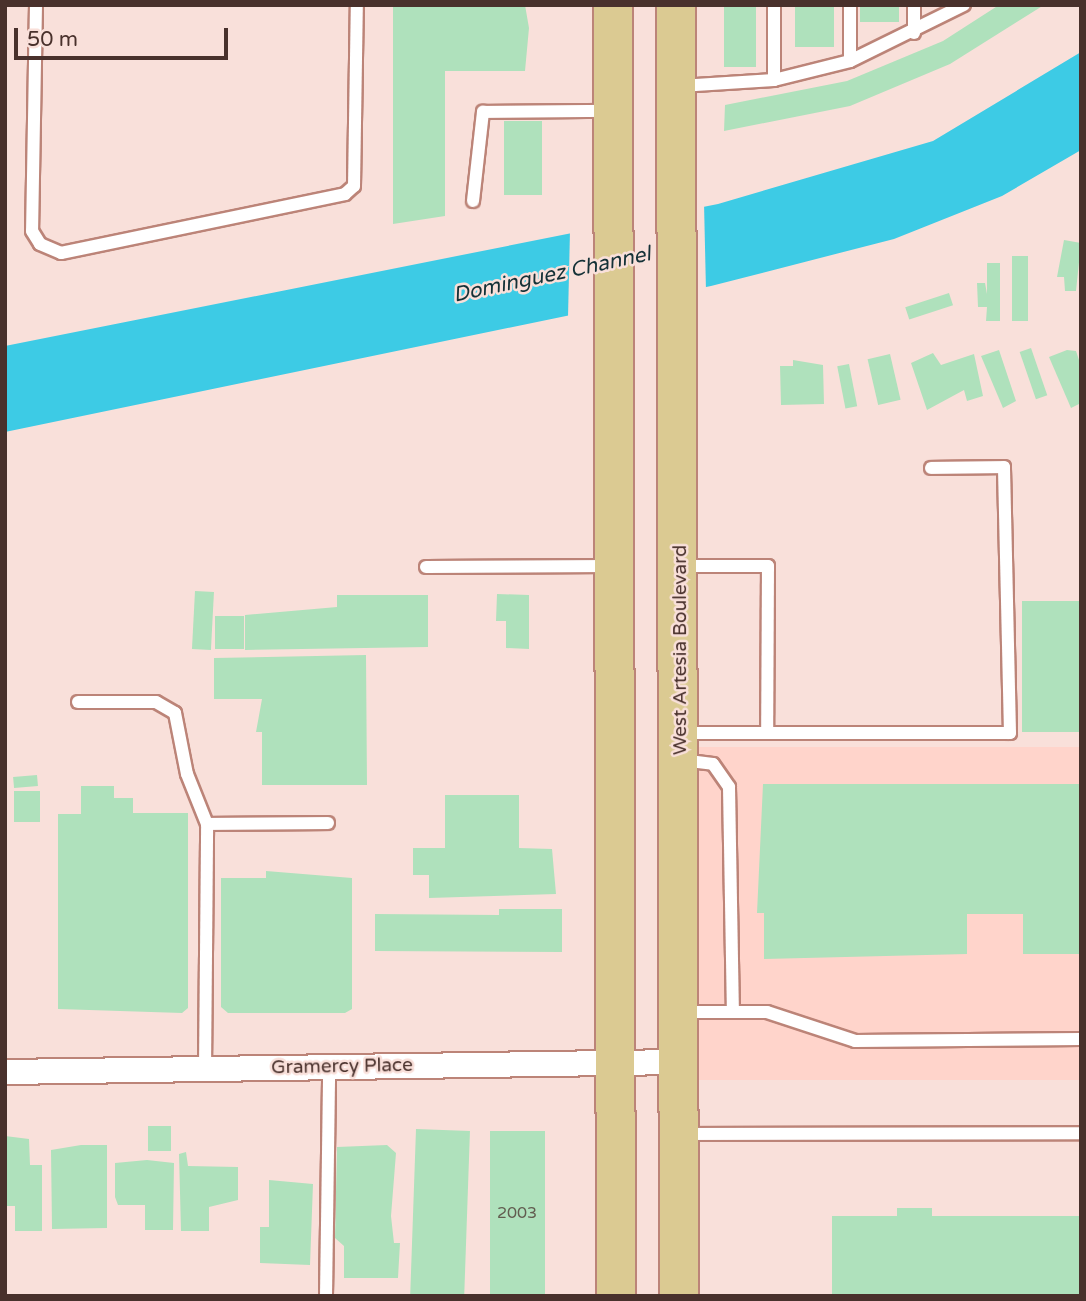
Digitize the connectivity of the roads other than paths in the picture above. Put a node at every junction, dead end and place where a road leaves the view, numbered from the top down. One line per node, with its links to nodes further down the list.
1 (36, 5): 2 (lane)
2 (357, 5)
3 (613, 5): 13 (main road)
4 (676, 5): 12 (main road, West Artesia Boulevard)
5 (774, 5): 11 (lane)
6 (849, 5): 10 (lane)
7 (914, 5): 9 (lane)
8 (964, 5): 9 (lane)
9 (914, 33): 10 (lane)
10 (850, 61): 11 (lane)
11 (774, 80): 12 (lane)
12 (676, 86): 17 (main road, West Artesia Boulevard)
13 (613, 111): 14 (lane); 16 (main road)
14 (473, 201)
15 (932, 468): 20 (lane)
16 (615, 566): 18 (lane); 27 (main road)
17 (680, 566): 20 (lane); 21 (main road, West Artesia Boulevard)
18 (426, 567)
19 (78, 702): 23 (lane)
20 (767, 733): 21 (lane)
21 (681, 746): 24 (main road, West Artesia Boulevard); 25 (lane)
22 (328, 823): 23 (lane)
23 (207, 824): 30 (lane)
24 (678, 1012): 25 (lane); 28 (main road, West Artesia Boulevard)
25 (733, 1012): 26 (lane)
26 (1081, 1039)
27 (615, 1062): 28 (street, Gramercy Place); 29 (street, Gramercy Place); 35 (main road)
28 (678, 1062): 33 (main road, West Artesia Boulevard)
29 (330, 1067): 30 (street, Gramercy Place); 34 (lane)
30 (205, 1069): 31 (street, Gramercy Place)
31 (5, 1072)
32 (1081, 1133): 33 (lane)
33 (678, 1134): 36 (main road, West Artesia Boulevard)
34 (326, 1296)
35 (615, 1296)
36 (678, 1296)

